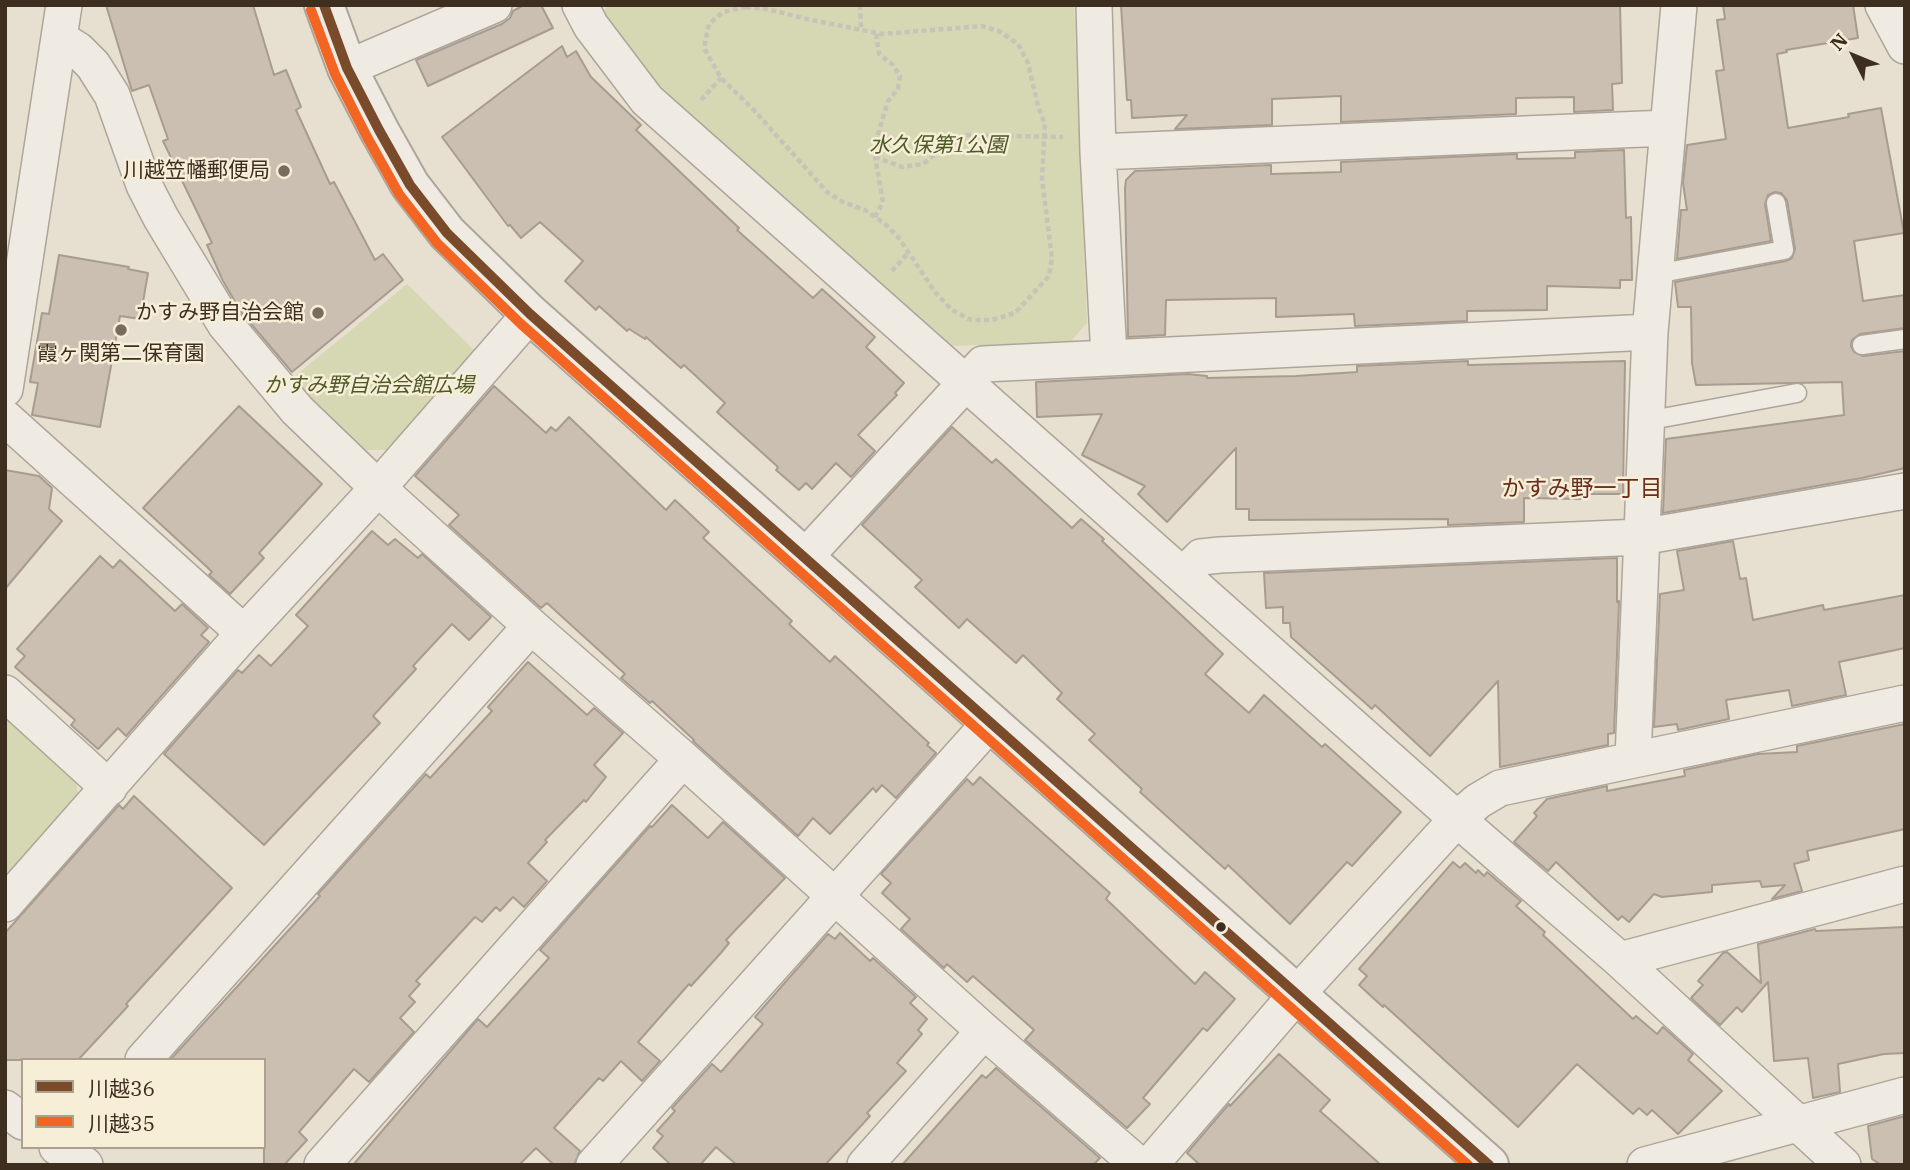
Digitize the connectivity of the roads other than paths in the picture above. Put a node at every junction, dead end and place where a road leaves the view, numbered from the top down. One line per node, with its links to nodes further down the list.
1 (324, 5): 9 (street)
2 (494, 5): 9 (street)
3 (580, 5): 19 (street)
4 (1094, 5): 11 (street)
5 (1679, 5): 10 (street)
6 (1883, 5): 8 (street)
7 (61, 22): 20 (street); 24 (street)
8 (1905, 46)
9 (348, 68): 14 (street)
10 (1667, 128): 11 (street); 13 (street)
11 (1098, 144): 18 (street)
12 (1776, 203): 13 (lane)
13 (1656, 274): 15 (street)
14 (530, 314): 24 (street); 27 (street)
15 (1650, 332): 18 (street); 23 (street)
16 (1905, 339): 17 (lane)
17 (1862, 345)
18 (1109, 356): 19 (street)
19 (965, 383): 27 (street); 28 (street)
20 (5, 389)
21 (1797, 393): 23 (lane)
22 (5, 418): 30 (street)
23 (1646, 421): 26 (street)
24 (378, 488): 29 (street); 30 (street)
25 (1905, 491): 26 (street)
26 (1641, 537): 28 (street); 35 (street)
27 (804, 558): 33 (street)
28 (1183, 575): 37 (street)
29 (531, 626): 34 (street); 44 (street)
30 (244, 634): 36 (street)
31 (5, 693): 36 (street)
32 (1905, 703): 35 (street)
33 (990, 723): 39 (street); 42 (street)
34 (683, 758): 39 (street); 49 (street)
35 (1633, 760): 37 (street)
36 (109, 788): 40 (street)
37 (1457, 819): 41 (street); 42 (street)
38 (1905, 884): 41 (street)
39 (835, 894): 43 (street); 50 (street)
40 (5, 904)
41 (1620, 960): 48 (street)
42 (1297, 995): 53 (street); 54 (street)
43 (984, 1031): 51 (street); 52 (street)
44 (145, 1058)
45 (1905, 1095): 48 (street)
46 (5, 1108): 47 (street)
47 (21, 1120)
48 (1797, 1124): 55 (street); 56 (street)
49 (322, 1165)
50 (594, 1165)
51 (865, 1165)
52 (1139, 1165)
53 (1150, 1165)
54 (1489, 1165)
55 (1645, 1165)
56 (1843, 1165)

